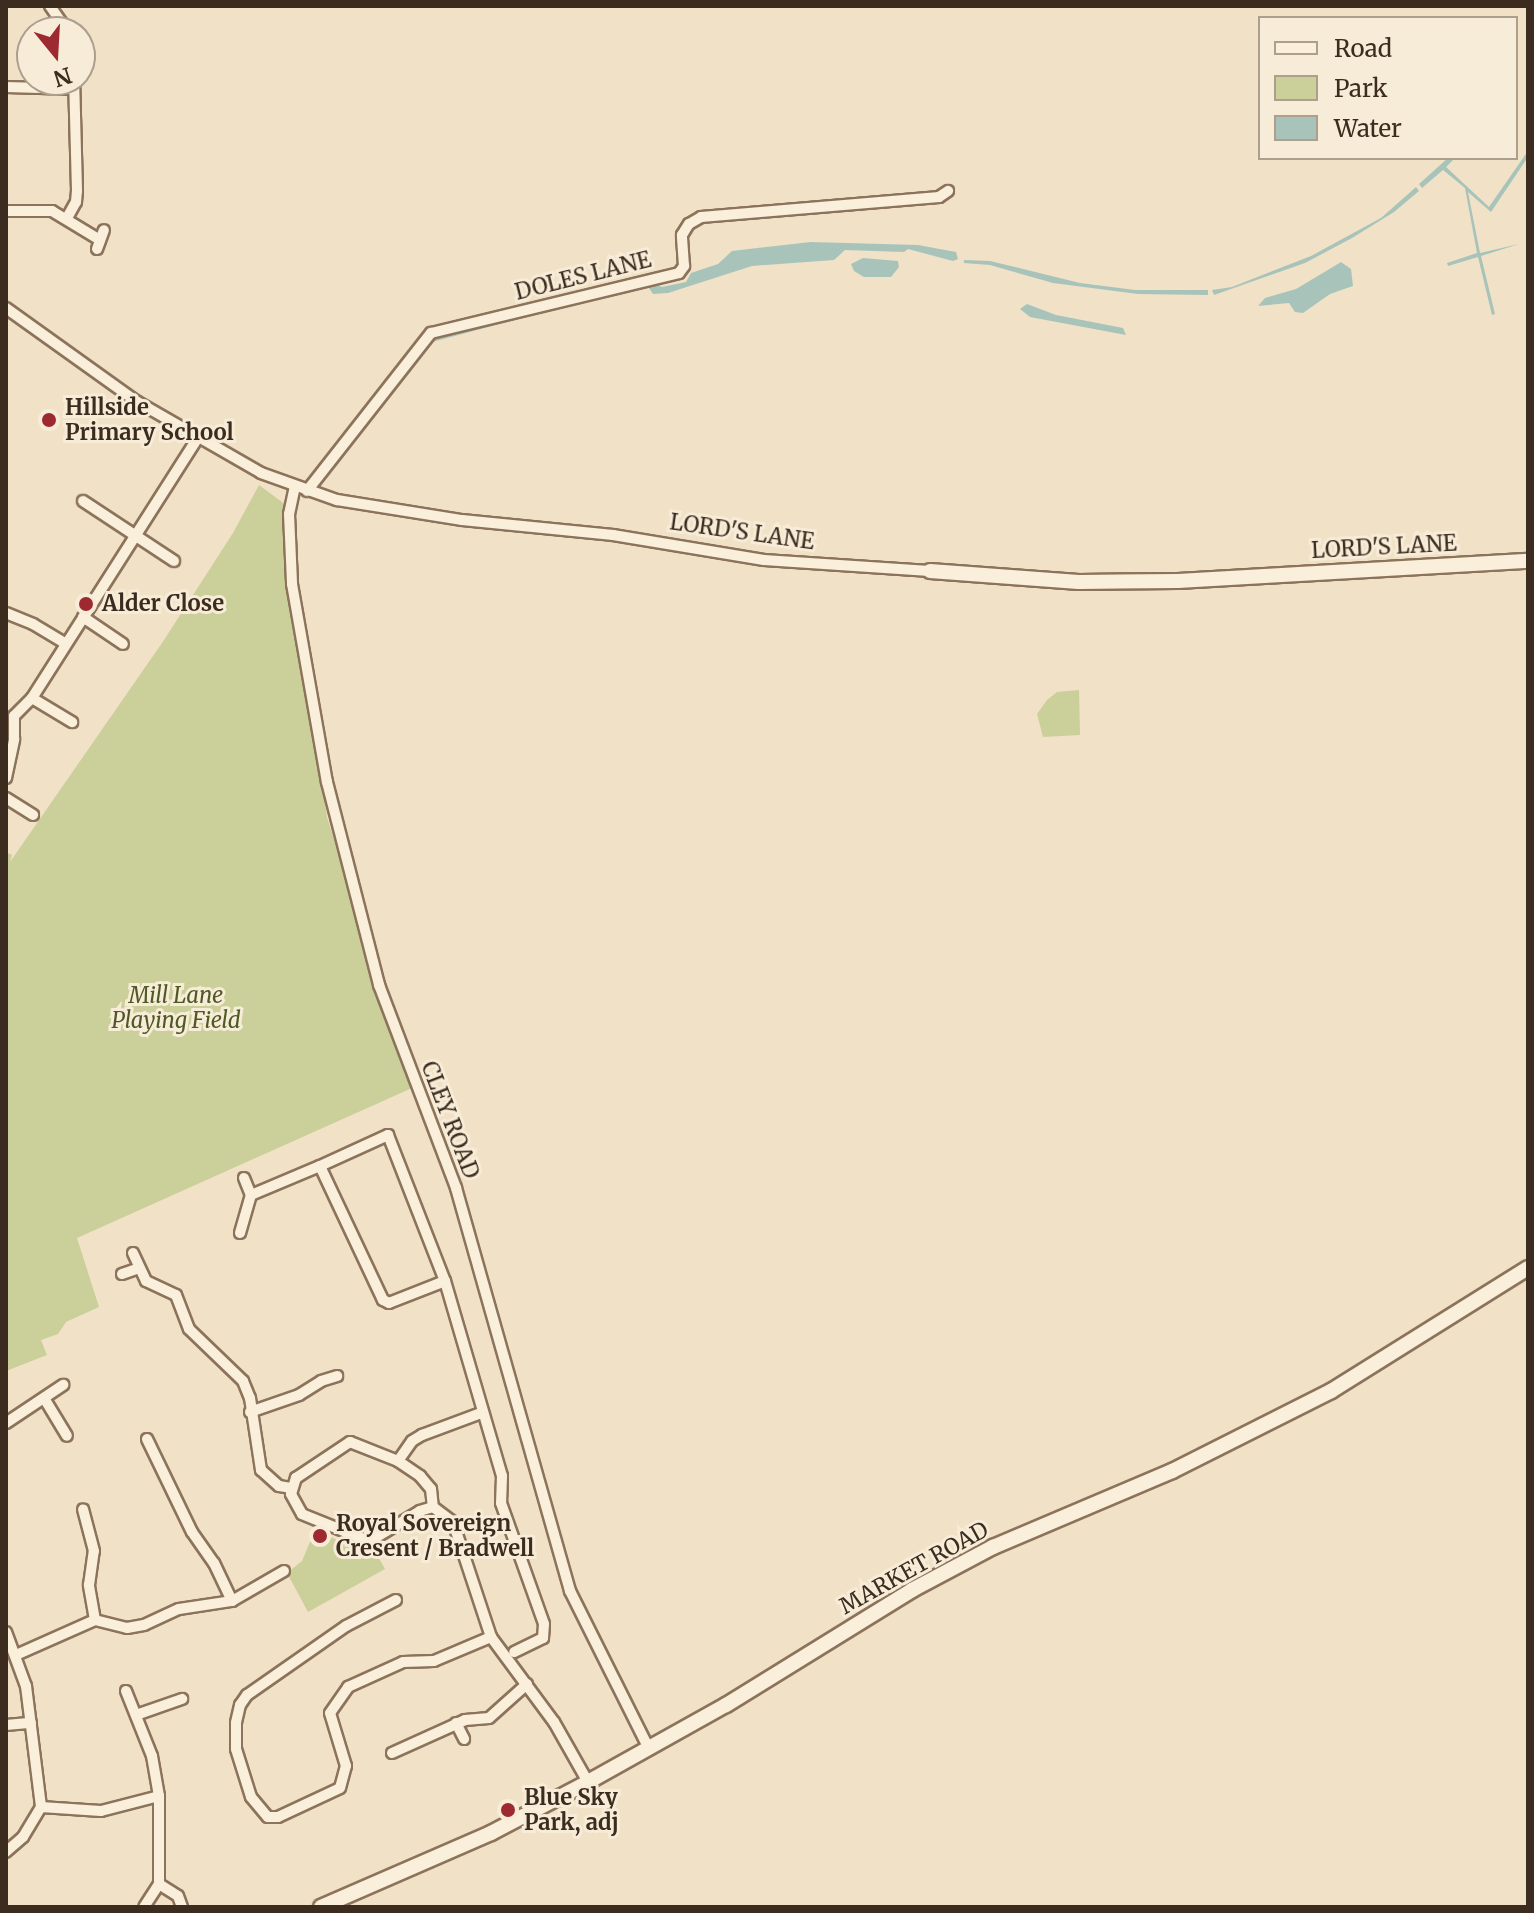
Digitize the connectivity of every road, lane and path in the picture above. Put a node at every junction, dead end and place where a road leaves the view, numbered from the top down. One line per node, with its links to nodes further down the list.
1 (74, 96): 4 (street)
2 (948, 191): 9 (street, DOLES LANE)
3 (6, 211): 4 (street)
4 (67, 218): 5 (street)
5 (101, 240)
6 (6, 308): 7 (street, LORD'S LANE)
7 (199, 436): 8 (street, LORD'S LANE); 11 (street)
8 (295, 486): 9 (street, LORD'S LANE); 62 (street, CLEY ROAD)
9 (307, 491): 14 (street, LORD'S LANE)
10 (83, 501): 11 (street)
11 (135, 535): 12 (street); 16 (street)
12 (174, 561)
13 (1528, 561): 14 (street, LORD'S LANE)
14 (930, 571)
15 (6, 613): 17 (street)
16 (83, 617): 17 (street); 18 (street)
17 (65, 643): 19 (street)
18 (123, 644)
19 (32, 698): 20 (street); 21 (street)
20 (10, 717): 22 (street)
21 (72, 723)
22 (6, 778)
23 (6, 798): 24 (street)
24 (33, 815)
25 (320, 1166): 27 (street); 33 (street); 33 (street)
26 (244, 1178): 27 (street)
27 (251, 1195): 28 (street)
28 (240, 1233)
29 (133, 1253): 30 (street)
30 (139, 1268): 32 (street); 37 (street)
31 (1528, 1268): 62 (street, MARKET ROAD)
32 (122, 1274)
33 (445, 1281): 38 (street)
34 (337, 1376): 37 (street)
35 (63, 1385): 36 (street)
36 (44, 1398): 39 (street); 40 (street)
37 (250, 1412): 43 (street)
38 (481, 1413): 42 (street); 52 (street)
39 (6, 1423)
40 (67, 1436)
41 (147, 1439): 48 (street)
42 (398, 1461): 43 (street); 44 (street)
43 (291, 1488): 44 (street)
44 (433, 1507): 51 (street)
45 (83, 1509): 49 (street)
46 (284, 1571): 48 (street)
47 (396, 1600): 51 (street)
48 (232, 1601): 49 (street)
49 (95, 1620): 53 (street)
50 (6, 1632): 53 (street)
51 (491, 1637): 54 (street)
52 (514, 1652)
53 (16, 1655): 58 (street)
54 (527, 1684): 59 (street); 64 (street)
55 (126, 1691): 57 (street)
56 (182, 1699): 57 (street)
57 (136, 1715): 65 (street)
58 (31, 1723): 60 (street); 66 (street)
59 (456, 1723): 61 (street); 63 (street)
60 (6, 1725)
61 (464, 1739)
62 (649, 1749): 64 (street, MARKET ROAD)
63 (392, 1753)
64 (588, 1782): 71 (street, MARKET ROAD)
65 (159, 1796): 66 (street); 68 (street)
66 (41, 1807): 67 (street)
67 (6, 1852)
68 (159, 1884): 69 (street); 70 (street)
69 (144, 1907)
70 (182, 1907)
71 (321, 1907)

